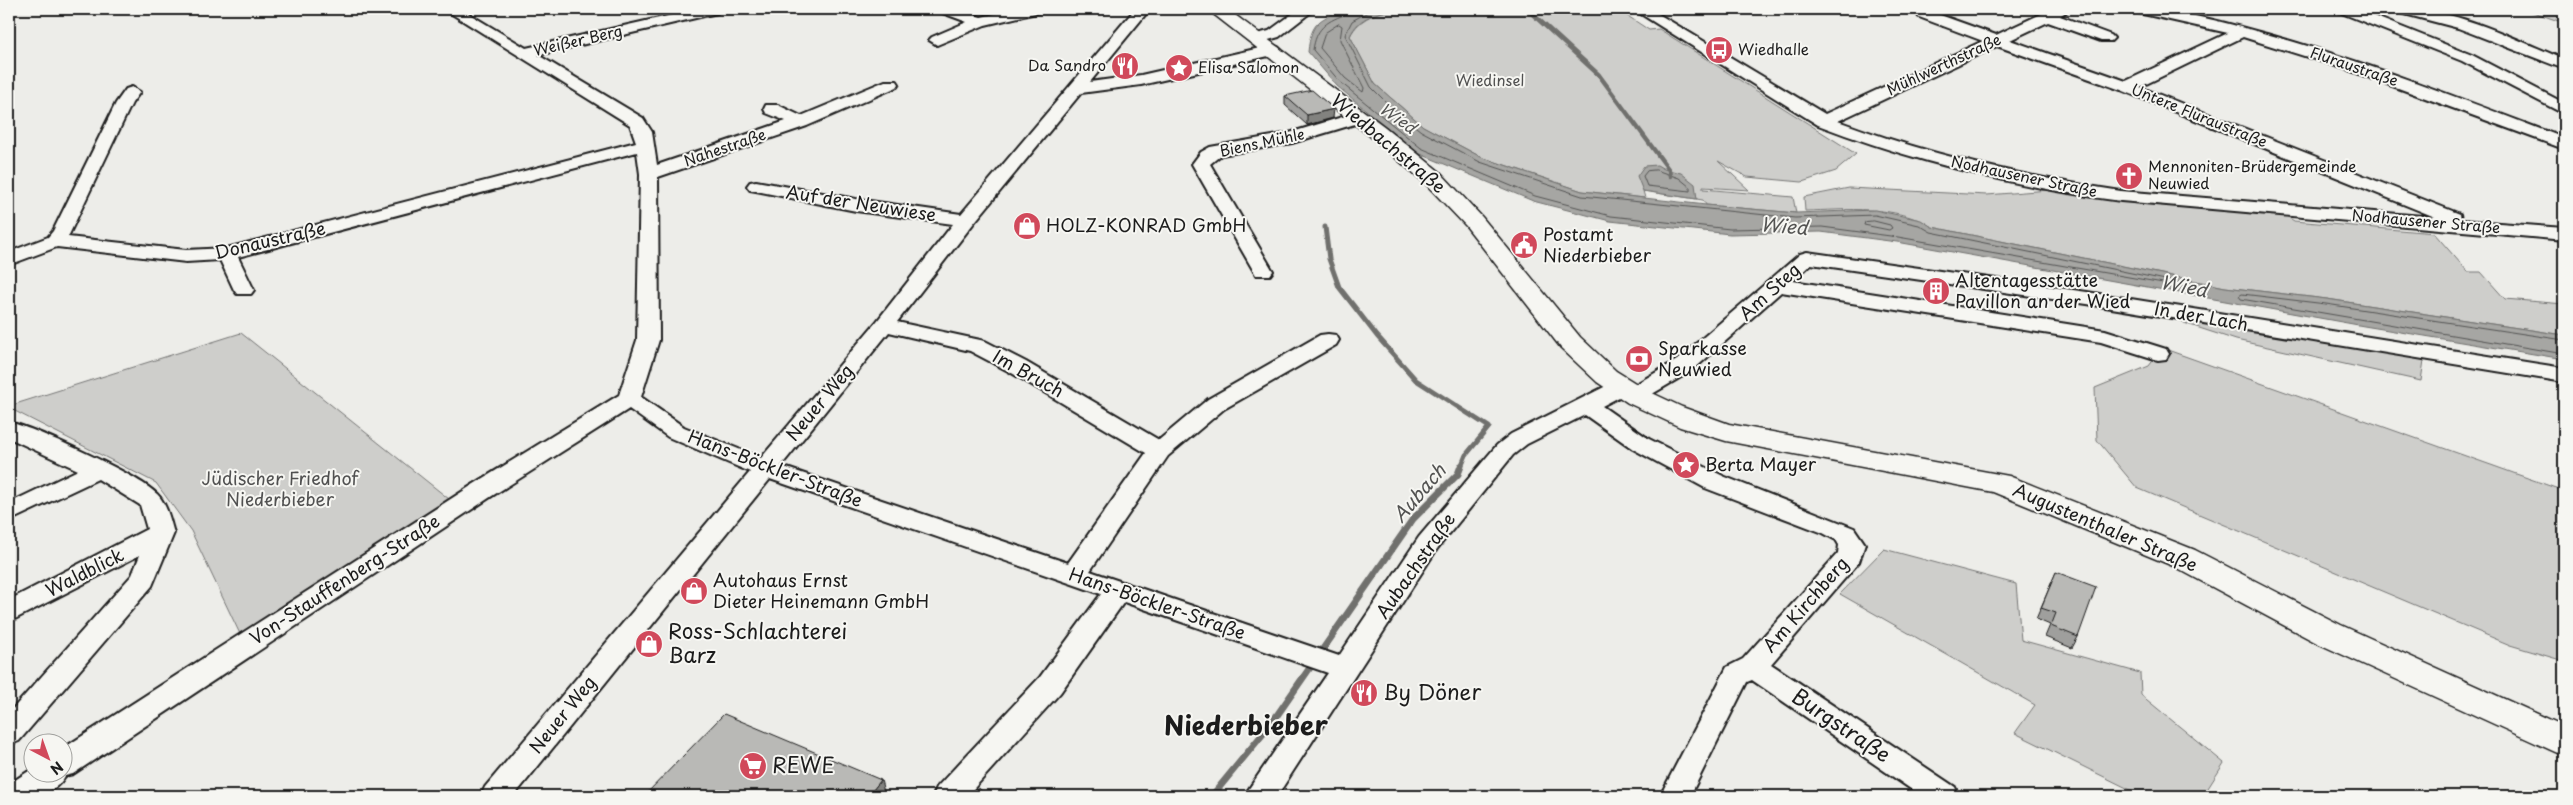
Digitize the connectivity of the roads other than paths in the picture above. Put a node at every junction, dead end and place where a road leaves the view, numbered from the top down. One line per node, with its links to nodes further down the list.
1 (451, 9): 22 (street)
2 (716, 9): 22 (street, Weißer Berg)
3 (945, 9): 15 (street)
4 (1143, 9): 27 (street, Neuer Weg)
5 (1216, 9): 20 (main road, Wiedbachstraße)
6 (1308, 9): 20 (street)
7 (1640, 9): 32 (street, Nodhausener Straße)
8 (2063, 9): 14 (street, Mühlwerthstraße)
9 (2139, 9): 16 (street, Fluraustraße)
10 (2344, 9): 23 (street)
11 (2402, 9): 21 (street)
12 (1029, 10): 15 (street)
13 (1924, 14): 19 (street, Untere Fluraustraße)
14 (2046, 16): 17 (street); 19 (street, Mühlwerthstraße)
15 (980, 22): 18 (street)
16 (2240, 33): 26 (street); 34 (street, Fluraustraße)
17 (2106, 38)
18 (936, 40)
19 (1996, 40): 26 (street, Untere Fluraustraße); 32 (street, Mühlwerthstraße)
20 (1265, 44): 27 (street); 31 (main road, Wiedbachstraße)
21 (2516, 45): 23 (street); 24 (street)
22 (526, 53): 35 (street)
23 (2467, 58): 30 (street)
24 (2564, 64)
25 (891, 84): 33 (street, Nahestraße)
26 (2127, 87): 39 (street, Untere Fluraustraße)
27 (1077, 89): 38 (street, Neuer Weg)
28 (132, 92): 41 (street)
29 (772, 109): 33 (street, Nahestraße)
30 (2564, 109)
31 (1359, 117): 45 (street, Biens Mühle); 52 (main road, Wiedbachstraße)
32 (1824, 121): 39 (street, Nodhausener Straße)
33 (801, 122): 36 (street, Nahestraße)
34 (2564, 144)
35 (644, 145): 36 (street); 42 (street, Donaustraße)
36 (649, 174): 53 (street)
37 (756, 186): 38 (street, Auf der Neuwiese)
38 (966, 220): 48 (street, Neuer Weg)
39 (2472, 226): 40 (street, Nodhausener Straße)
40 (2564, 234)
41 (55, 241): 42 (street, Donaustraße); 44 (street)
42 (227, 254): 47 (street)
43 (1808, 258): 46 (street, Am Steg); 51 (street, In der Lach)
44 (9, 259)
45 (1263, 271)
46 (1778, 286): 50 (street); 52 (street, Am Steg)
47 (244, 290)
48 (884, 325): 56 (street, Im Bruch); 57 (street, Neuer Weg)
49 (1328, 340): 56 (street)
50 (2158, 354)
51 (2564, 375)
52 (1628, 391): 54 (street, Aubachstraße); 67 (main road, Augustenthaler Straße)
53 (629, 399): 57 (street, Hans-Böckler-Straße); 68 (street, Von-Stauffenberg-Straße)
54 (1587, 406): 64 (street, Aubachstraße); 65 (street, Am Kirchberg)
55 (9, 429): 58 (street)
56 (1160, 451): 61 (street)
57 (765, 469): 61 (street, Hans-Böckler-Straße); 71 (street, Neuer Weg)
58 (98, 470): 59 (street); 60 (street)
59 (9, 513)
60 (161, 533): 63 (street, Waldblick); 66 (street)
61 (1073, 575): 62 (street, Hans-Böckler-Straße)
62 (1118, 592): 64 (street, Hans-Böckler-Straße); 72 (street)
63 (9, 612)
64 (1323, 661): 73 (street, Aubachstraße)
65 (1745, 670): 74 (street); 75 (street, Burgstraße)
66 (9, 733)
67 (2564, 742)
68 (72, 758)
69 (37, 782): 70 (street)
70 (15, 796)
71 (496, 796)
72 (948, 796)
73 (1259, 796)
74 (1675, 796)
75 (1944, 796)

